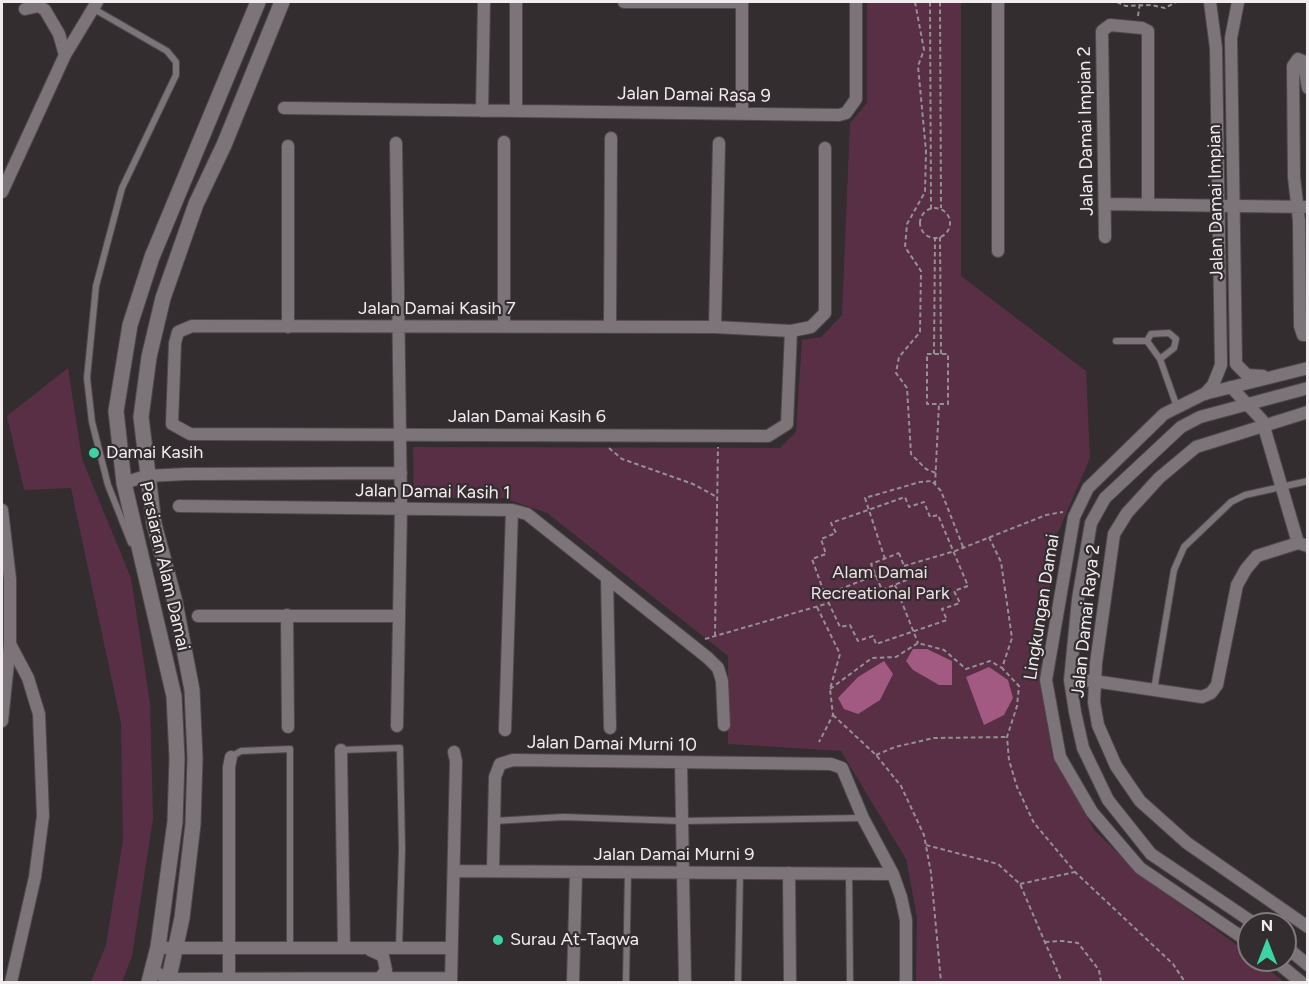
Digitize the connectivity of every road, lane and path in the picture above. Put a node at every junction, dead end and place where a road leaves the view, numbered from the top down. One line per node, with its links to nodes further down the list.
1 (258, 2): 73 (street, Persiaran Alam Damai)
2 (282, 2): 71 (street, Persiaran Alam Damai)
3 (484, 2): 22 (street)
4 (516, 2): 23 (street)
5 (624, 2): 6 (street)
6 (742, 2): 24 (street)
7 (856, 2): 24 (street, Jalan Damai Rasa 9)
8 (915, 2): 70 (path)
9 (930, 2): 38 (path)
10 (940, 2): 37 (path)
11 (998, 2): 42 (street)
12 (1117, 2): 16 (path)
13 (1176, 2): 16 (path)
14 (1210, 2): 35 (street, Jalan Damai Impian)
15 (1238, 2): 36 (street, Jalan Damai Impian)
16 (1140, 3)
17 (95, 5): 19 (street); 92 (lane)
18 (25, 9): 19 (street)
19 (65, 55): 31 (street)
20 (1308, 88): 34 (street)
21 (284, 108): 22 (street, Jalan Damai Rasa 9)
22 (482, 111): 23 (street, Jalan Damai Rasa 9)
23 (516, 111): 24 (street, Jalan Damai Rasa 9)
24 (742, 113)
25 (611, 138): 46 (street)
26 (504, 142): 43 (street)
27 (396, 143): 45 (street)
28 (719, 143): 47 (street)
29 (288, 146): 44 (street)
30 (825, 148): 48 (street)
31 (2, 192)
32 (1105, 204): 33 (street); 33 (street, Jalan Damai Impian 2); 40 (street, Jalan Damai Impian 2)
33 (1149, 204): 35 (street)
34 (1304, 204): 36 (street); 49 (street)
35 (1218, 205): 36 (street); 59 (street, Jalan Damai Impian)
36 (1234, 205): 56 (street, Jalan Damai Impian)
37 (941, 208): 38 (path); 39 (path)
38 (931, 209): 41 (path)
39 (940, 237): 41 (path); 53 (path)
40 (1105, 237)
41 (934, 239): 52 (path)
42 (998, 251)
43 (504, 326): 45 (street, Jalan Damai Kasih 7); 46 (street, Jalan Damai Kasih 7)
44 (288, 327): 45 (street, Jalan Damai Kasih 7); 64 (street, Jalan Damai Kasih 7)
45 (397, 327): 66 (street)
46 (610, 327): 47 (street, Jalan Damai Kasih 7)
47 (715, 327): 48 (street, Jalan Damai Kasih 7)
48 (791, 331): 68 (street, Jalan Damai Kasih 6)
49 (1308, 335)
50 (1116, 341): 51 (lane)
51 (1147, 341): 54 (lane); 54 (lane)
52 (934, 354): 53 (path); 60 (path)
53 (941, 354): 60 (path)
54 (1160, 359): 62 (lane)
55 (1308, 368): 56 (street, Lingkungan Damai)
56 (1271, 377): 57 (street, Lingkungan Damai)
57 (1232, 387): 59 (street, Lingkungan Damai); 61 (street)
58 (1308, 388): 61 (street, Lingkungan Damai)
59 (1204, 394): 62 (street, Lingkungan Damai)
60 (939, 404): 70 (path)
61 (1248, 404): 65 (street); 105 (street, Lingkungan Damai)
62 (1178, 407): 81 (street, Lingkungan Damai)
63 (1308, 412): 65 (street, Jalan Damai Raya 2)
64 (172, 424): 66 (street, Jalan Damai Kasih 6)
65 (1264, 425): 75 (street); 106 (street, Jalan Damai Raya 2)
66 (400, 435): 67 (street, Jalan Damai Kasih 6); 69 (street)
67 (603, 435): 68 (street, Jalan Damai Kasih 6); 76 (path)
68 (718, 436): 76 (path)
69 (400, 472): 71 (street); 78 (street)
70 (936, 473): 74 (path)
71 (146, 476): 73 (street); 149 (street, Persiaran Alam Damai)
72 (1308, 481): 75 (lane)
73 (124, 483): 92 (street, Persiaran Alam Damai)
74 (935, 485): 82 (path); 85 (path)
75 (1282, 488): 84 (street); 108 (lane)
76 (717, 497): 100 (path)
77 (179, 506): 78 (street, Jalan Damai Kasih 1)
78 (401, 508): 80 (street, Jalan Damai Kasih 1); 98 (street)
79 (2, 510): 102 (street)
80 (512, 510): 90 (street, Jalan Damai Kasih 1); 115 (street)
81 (1077, 510): 83 (path); 140 (street, Lingkungan Damai)
82 (869, 511): 86 (path); 87 (path); 93 (path)
83 (989, 537): 85 (path); 104 (path)
84 (1303, 545): 108 (street)
85 (963, 547): 86 (path)
86 (955, 551): 88 (path); 99 (path)
87 (885, 559): 88 (path); 89 (path)
88 (904, 566): 91 (path)
89 (876, 575): 91 (path); 93 (path)
90 (607, 577): 103 (street, Jalan Damai Kasih 1); 114 (street)
91 (895, 585): 99 (path)
92 (149, 588): 142 (street, Persiaran Alam Damai)
93 (825, 595): 94 (path)
94 (829, 603): 95 (path); 99 (path)
95 (817, 607): 100 (path); 107 (path)
96 (287, 615): 97 (street); 98 (street); 112 (street)
97 (198, 616)
98 (397, 616): 113 (street)
99 (914, 633): 101 (path)
100 (715, 636): 103 (path)
101 (918, 643): 104 (path); 107 (path)
102 (10, 644): 110 (street); 159 (street)
103 (693, 645): 111 (street, Jalan Damai Kasih 1)
104 (1002, 668): 116 (path)
105 (1070, 680): 106 (street); 138 (street, Lingkungan Damai)
106 (1094, 681): 108 (street); 139 (street, Jalan Damai Raya 2)
107 (830, 689): 109 (path)
108 (1154, 690)
109 (833, 715): 117 (path); 120 (path)
110 (2, 720)
111 (724, 725)
112 (288, 726)
113 (397, 726)
114 (610, 728)
115 (505, 730)
116 (1006, 737): 120 (path); 132 (path)
117 (819, 742)
118 (341, 750): 144 (street); 146 (lane)
119 (454, 752): 128 (street)
120 (876, 755): 126 (path)
121 (231, 757): 143 (lane); 148 (street)
122 (681, 763): 123 (street, Jalan Damai Murni 10); 124 (street, Jalan Damai Murni 10); 125 (street)
123 (863, 818): 125 (lane); 136 (street)
124 (494, 821): 125 (lane); 127 (street, Jalan Damai Murni 10)
125 (683, 821): 131 (street)
126 (926, 845): 137 (path); 167 (path)
127 (493, 870): 128 (street, Jalan Damai Murni 9); 129 (street, Jalan Damai Murni 9)
128 (454, 871): 147 (street)
129 (576, 872): 130 (street, Jalan Damai Murni 9); 160 (street)
130 (628, 872): 131 (street, Jalan Damai Murni 9); 161 (lane)
131 (683, 872): 133 (street, Jalan Damai Murni 9); 162 (street)
132 (1074, 872): 137 (path); 170 (path)
133 (740, 873): 134 (street, Jalan Damai Murni 9); 163 (lane)
134 (789, 873): 135 (street, Jalan Damai Murni 9); 164 (street)
135 (849, 874): 136 (street, Jalan Damai Murni 9); 165 (lane)
136 (893, 874): 166 (street)
137 (1020, 884): 141 (path)
138 (1237, 912)
139 (1308, 927)
140 (1237, 934)
141 (1045, 942): 168 (path); 169 (path)
142 (158, 947): 149 (street); 151 (street, Persiaran Alam Damai)
143 (290, 948): 144 (street); 148 (street)
144 (344, 948): 145 (street)
145 (366, 948): 146 (street); 152 (street)
146 (399, 948): 147 (street)
147 (450, 948): 157 (street)
148 (229, 949): 149 (street); 153 (street)
149 (176, 950): 158 (street, Persiaran Alam Damai)
150 (1289, 972): 171 (street)
151 (151, 977): 158 (street)
152 (380, 978): 155 (street); 156 (street)
153 (229, 980): 154 (street); 158 (street)
154 (290, 980): 155 (street)
155 (344, 980)
156 (405, 980): 157 (street)
157 (451, 980)
158 (168, 981)
159 (11, 982)
160 (573, 982)
161 (626, 982)
162 (685, 982)
163 (738, 982)
164 (790, 982)
165 (850, 982)
166 (906, 982)
167 (941, 982)
168 (1062, 982)
169 (1101, 982)
170 (1185, 982)
171 (1301, 982)

